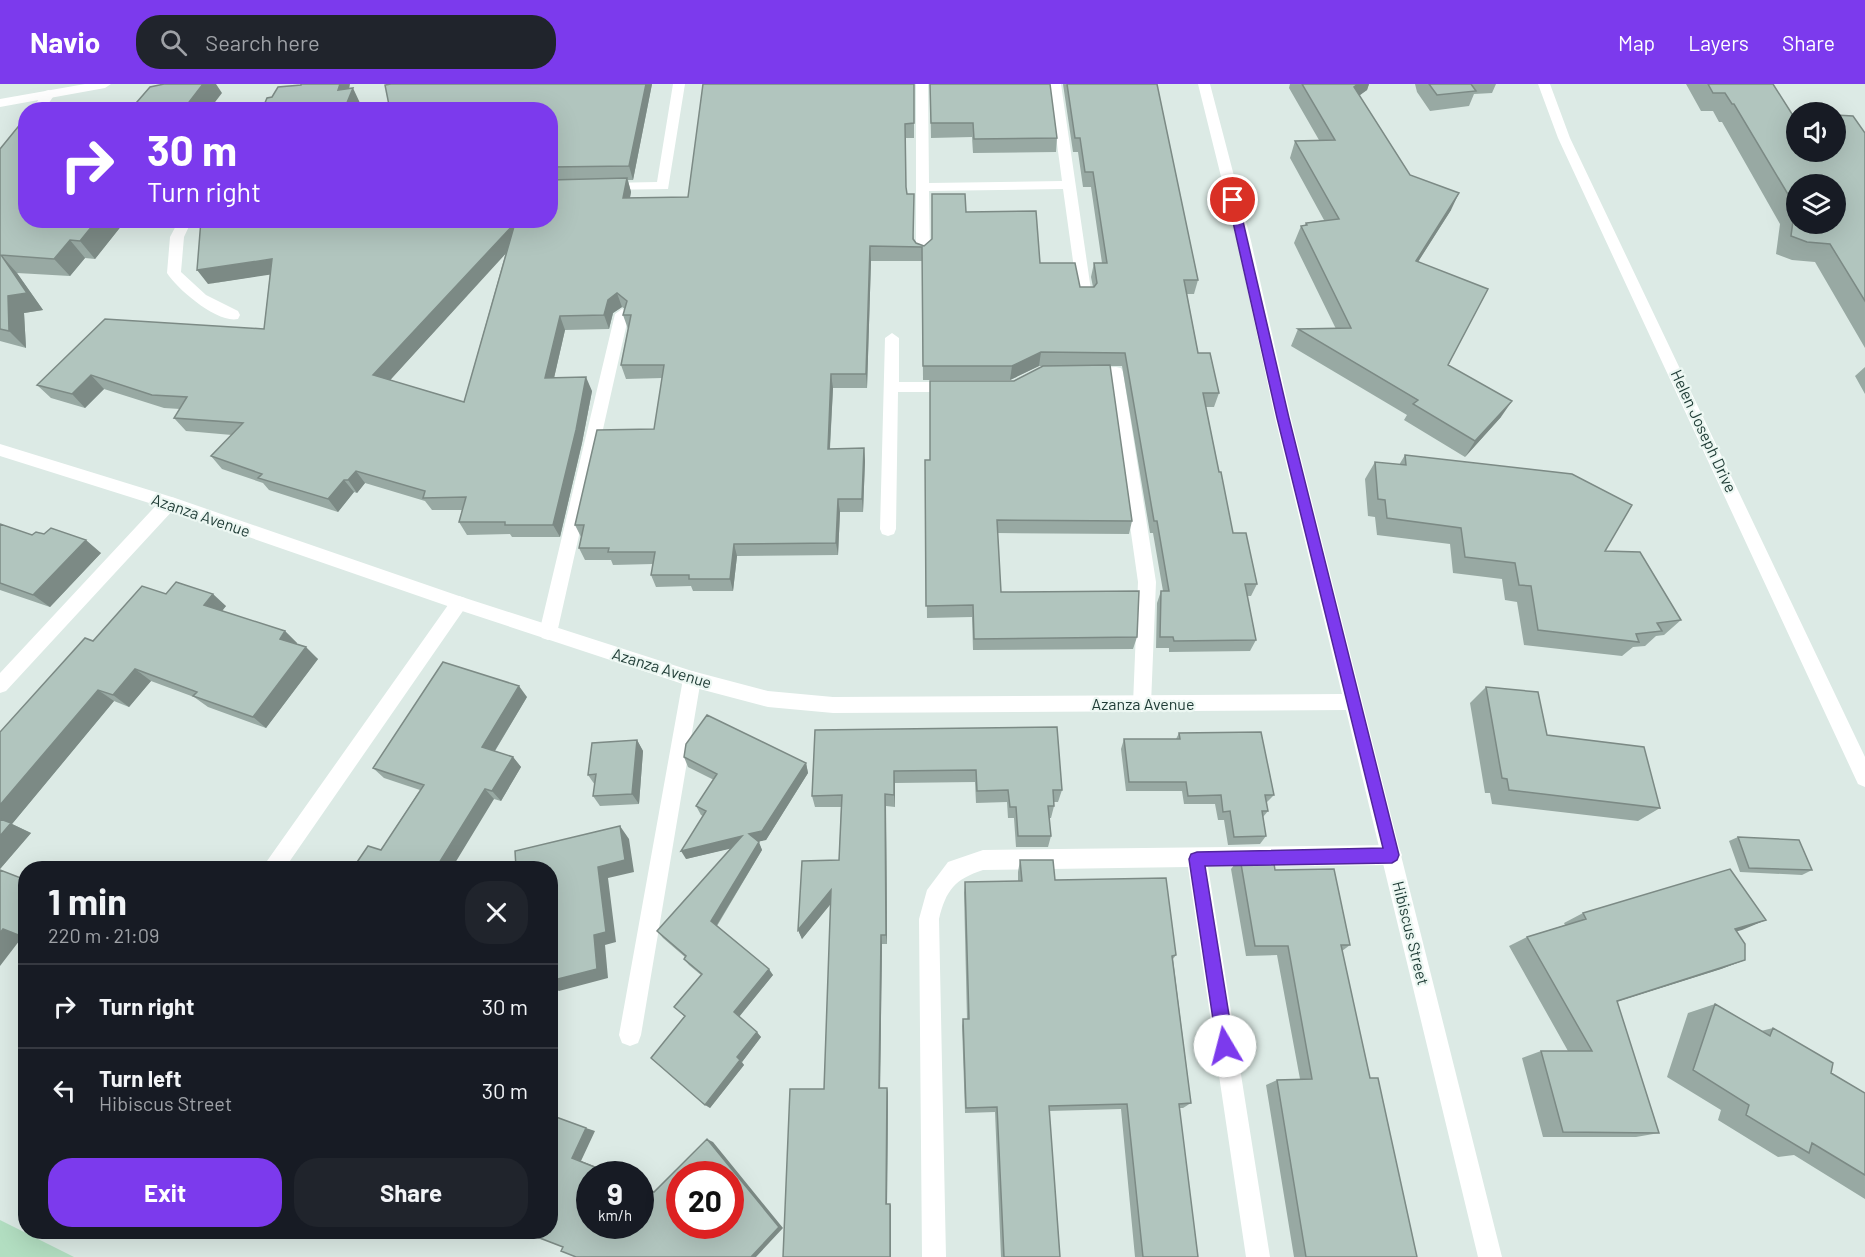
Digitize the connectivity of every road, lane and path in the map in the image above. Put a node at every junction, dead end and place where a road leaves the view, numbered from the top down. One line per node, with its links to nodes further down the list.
1 (105, 84): 7 (street)
2 (679, 84): 11 (street)
3 (922, 84): 12 (street)
4 (1055, 84): 10 (street)
5 (1204, 84): 29 (street, Hibiscus Street)
6 (1544, 84): 31 (street, Helen Joseph Drive)
7 (49, 94): 8 (street); 9 (street)
8 (43, 102)
9 (0, 103)
10 (1069, 185): 12 (street); 15 (street)
11 (596, 187)
12 (923, 187): 14 (street)
13 (182, 228): 17 (street)
14 (923, 253)
15 (1085, 297)
16 (622, 314): 26 (street)
17 (233, 315)
18 (892, 338): 20 (street)
19 (1072, 373): 30 (street)
20 (891, 387): 21 (street); 24 (street)
21 (969, 387)
22 (0, 450): 23 (street, Azanza Avenue)
23 (169, 503): 25 (street, Azanza Avenue); 28 (street)
24 (888, 529)
25 (459, 603): 26 (street, Azanza Avenue); 34 (street)
26 (548, 633): 27 (street, Azanza Avenue)
27 (692, 679): 30 (street, Azanza Avenue); 35 (street)
28 (0, 685)
29 (1354, 702): 30 (street, Azanza Avenue); 32 (street, Hibiscus Street)
30 (1142, 704)
31 (1865, 778)
32 (1392, 855): 33 (street); 38 (street, Hibiscus Street)
33 (1197, 859): 36 (street); 37 (street)
34 (279, 861)
35 (630, 1035)
36 (934, 1257)
37 (1258, 1257)
38 (1490, 1257)

